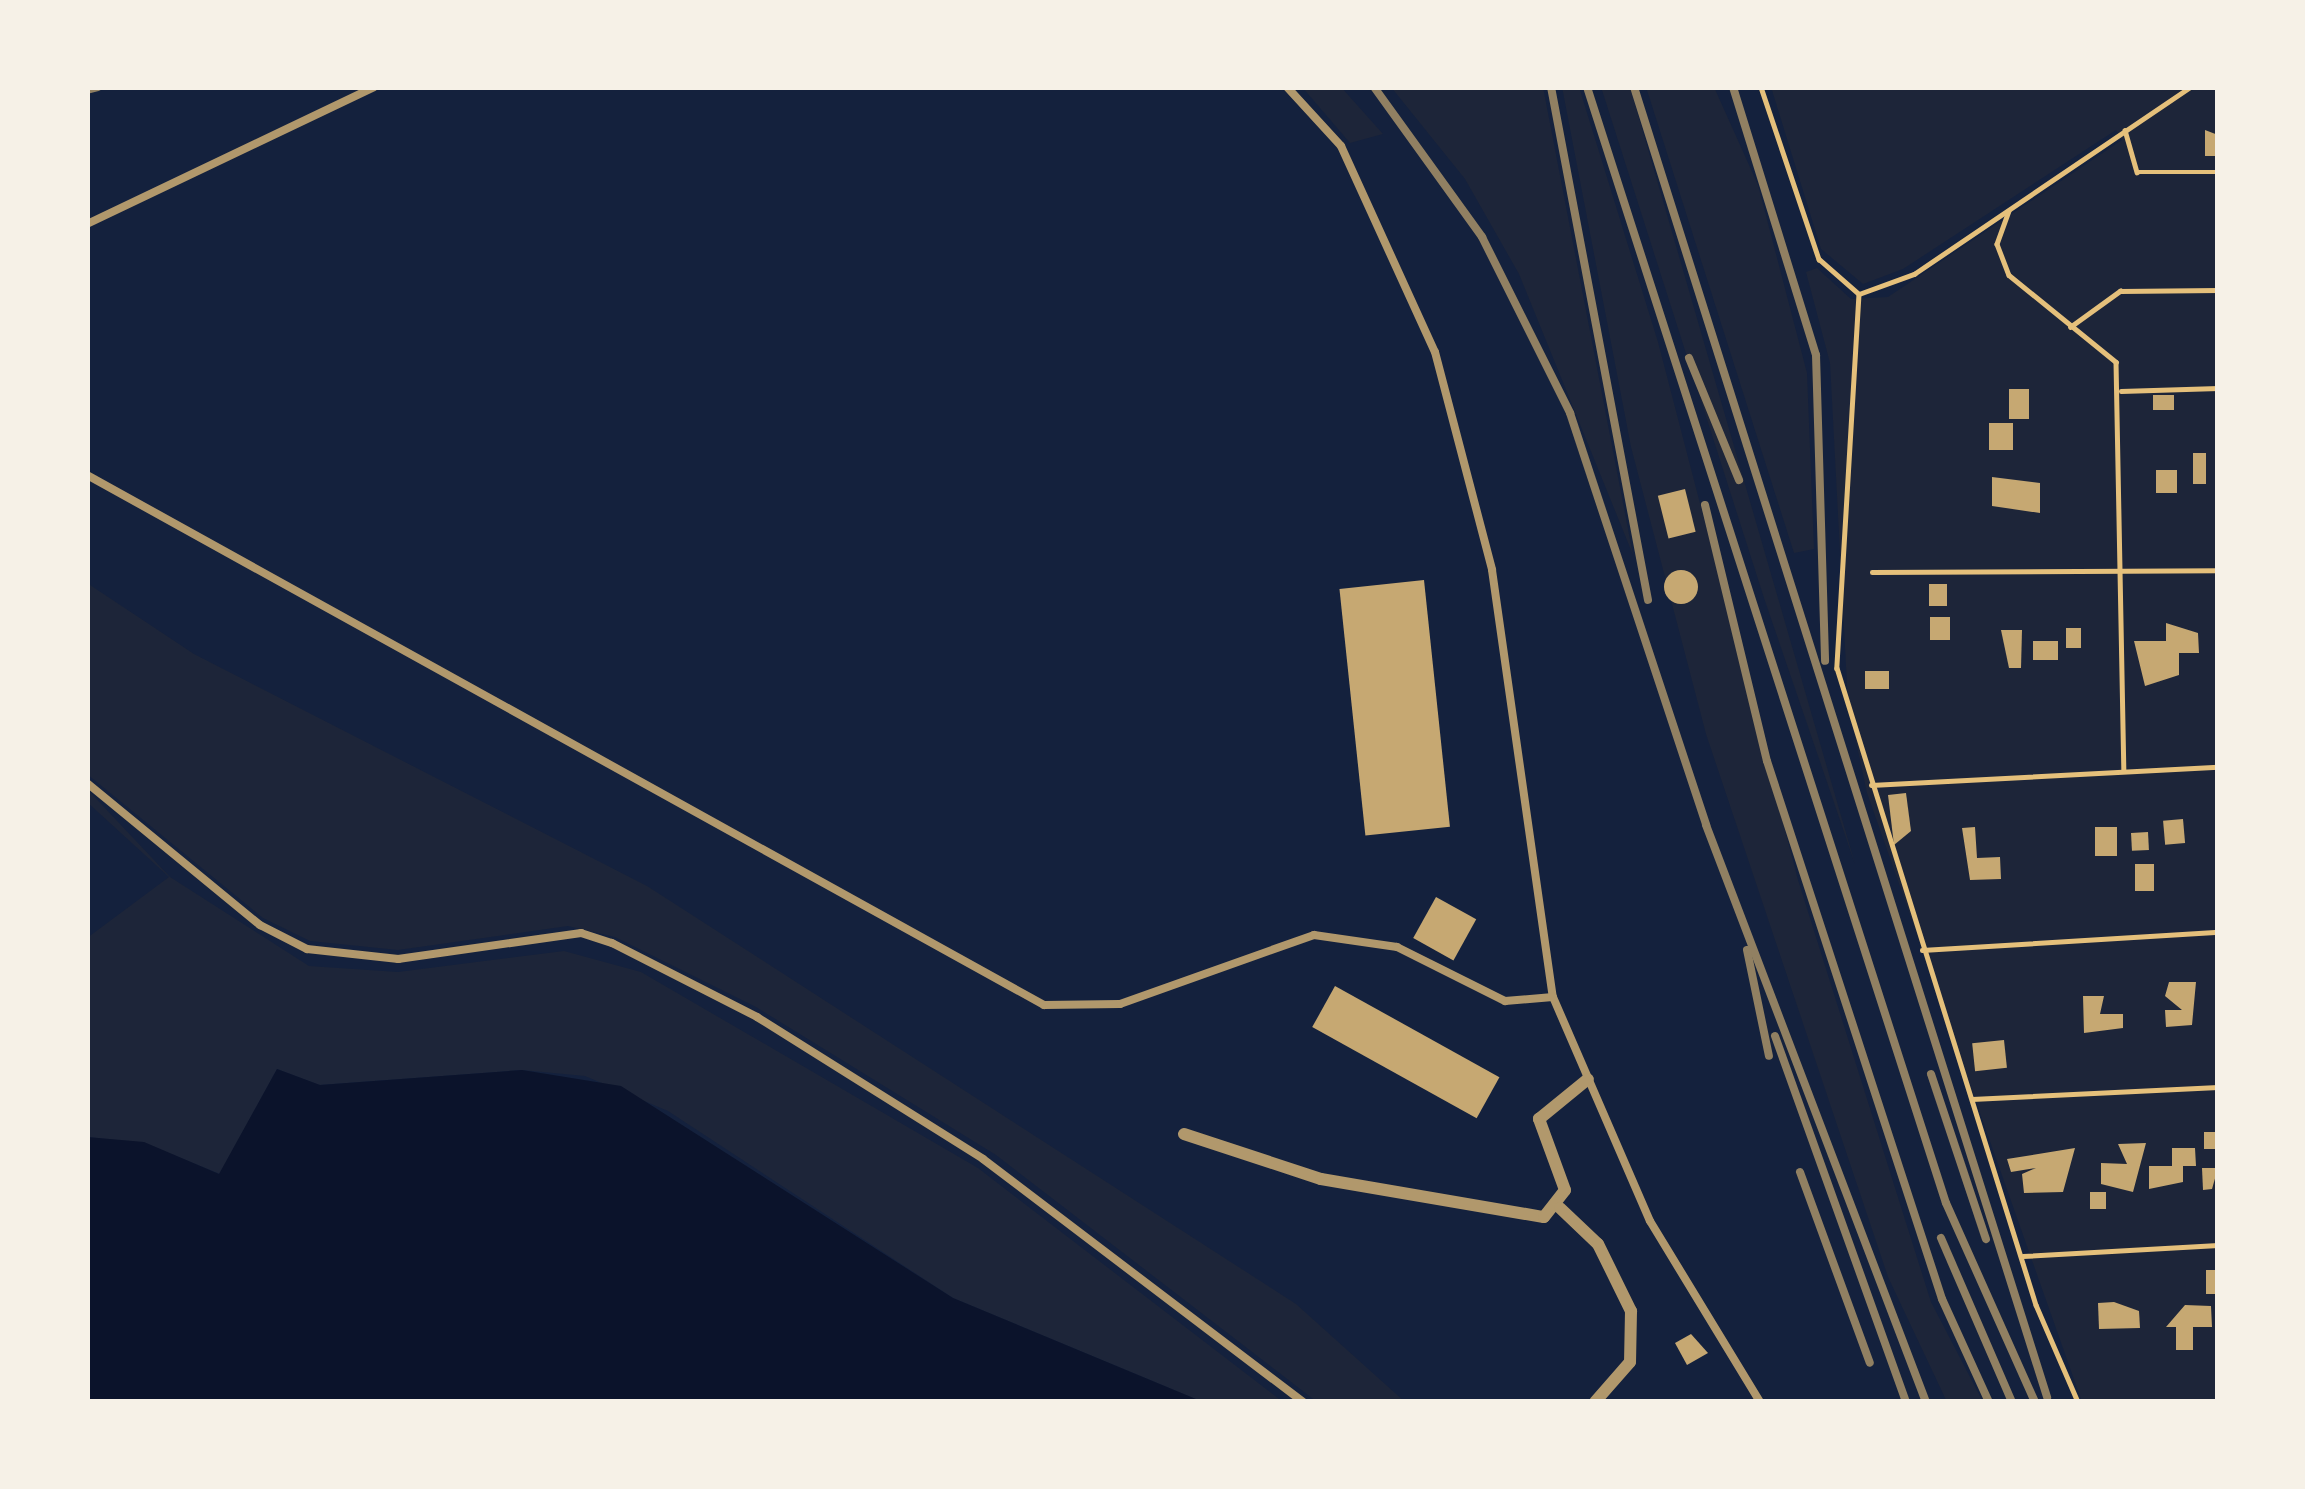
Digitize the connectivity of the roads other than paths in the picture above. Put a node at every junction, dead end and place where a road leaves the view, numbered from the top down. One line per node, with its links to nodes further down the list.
1 (374, 87): 3 (lane)
2 (1287, 87): 6 (lane)
3 (87, 224)
4 (87, 476): 6 (lane)
5 (87, 783): 10 (lane)
6 (1552, 997): 7 (lane)
7 (1588, 1079): 9 (street); 12 (lane)
8 (1184, 1134): 9 (street)
9 (1560, 1208): 11 (street)
10 (1304, 1402)
11 (1595, 1402)
12 (1760, 1402)

